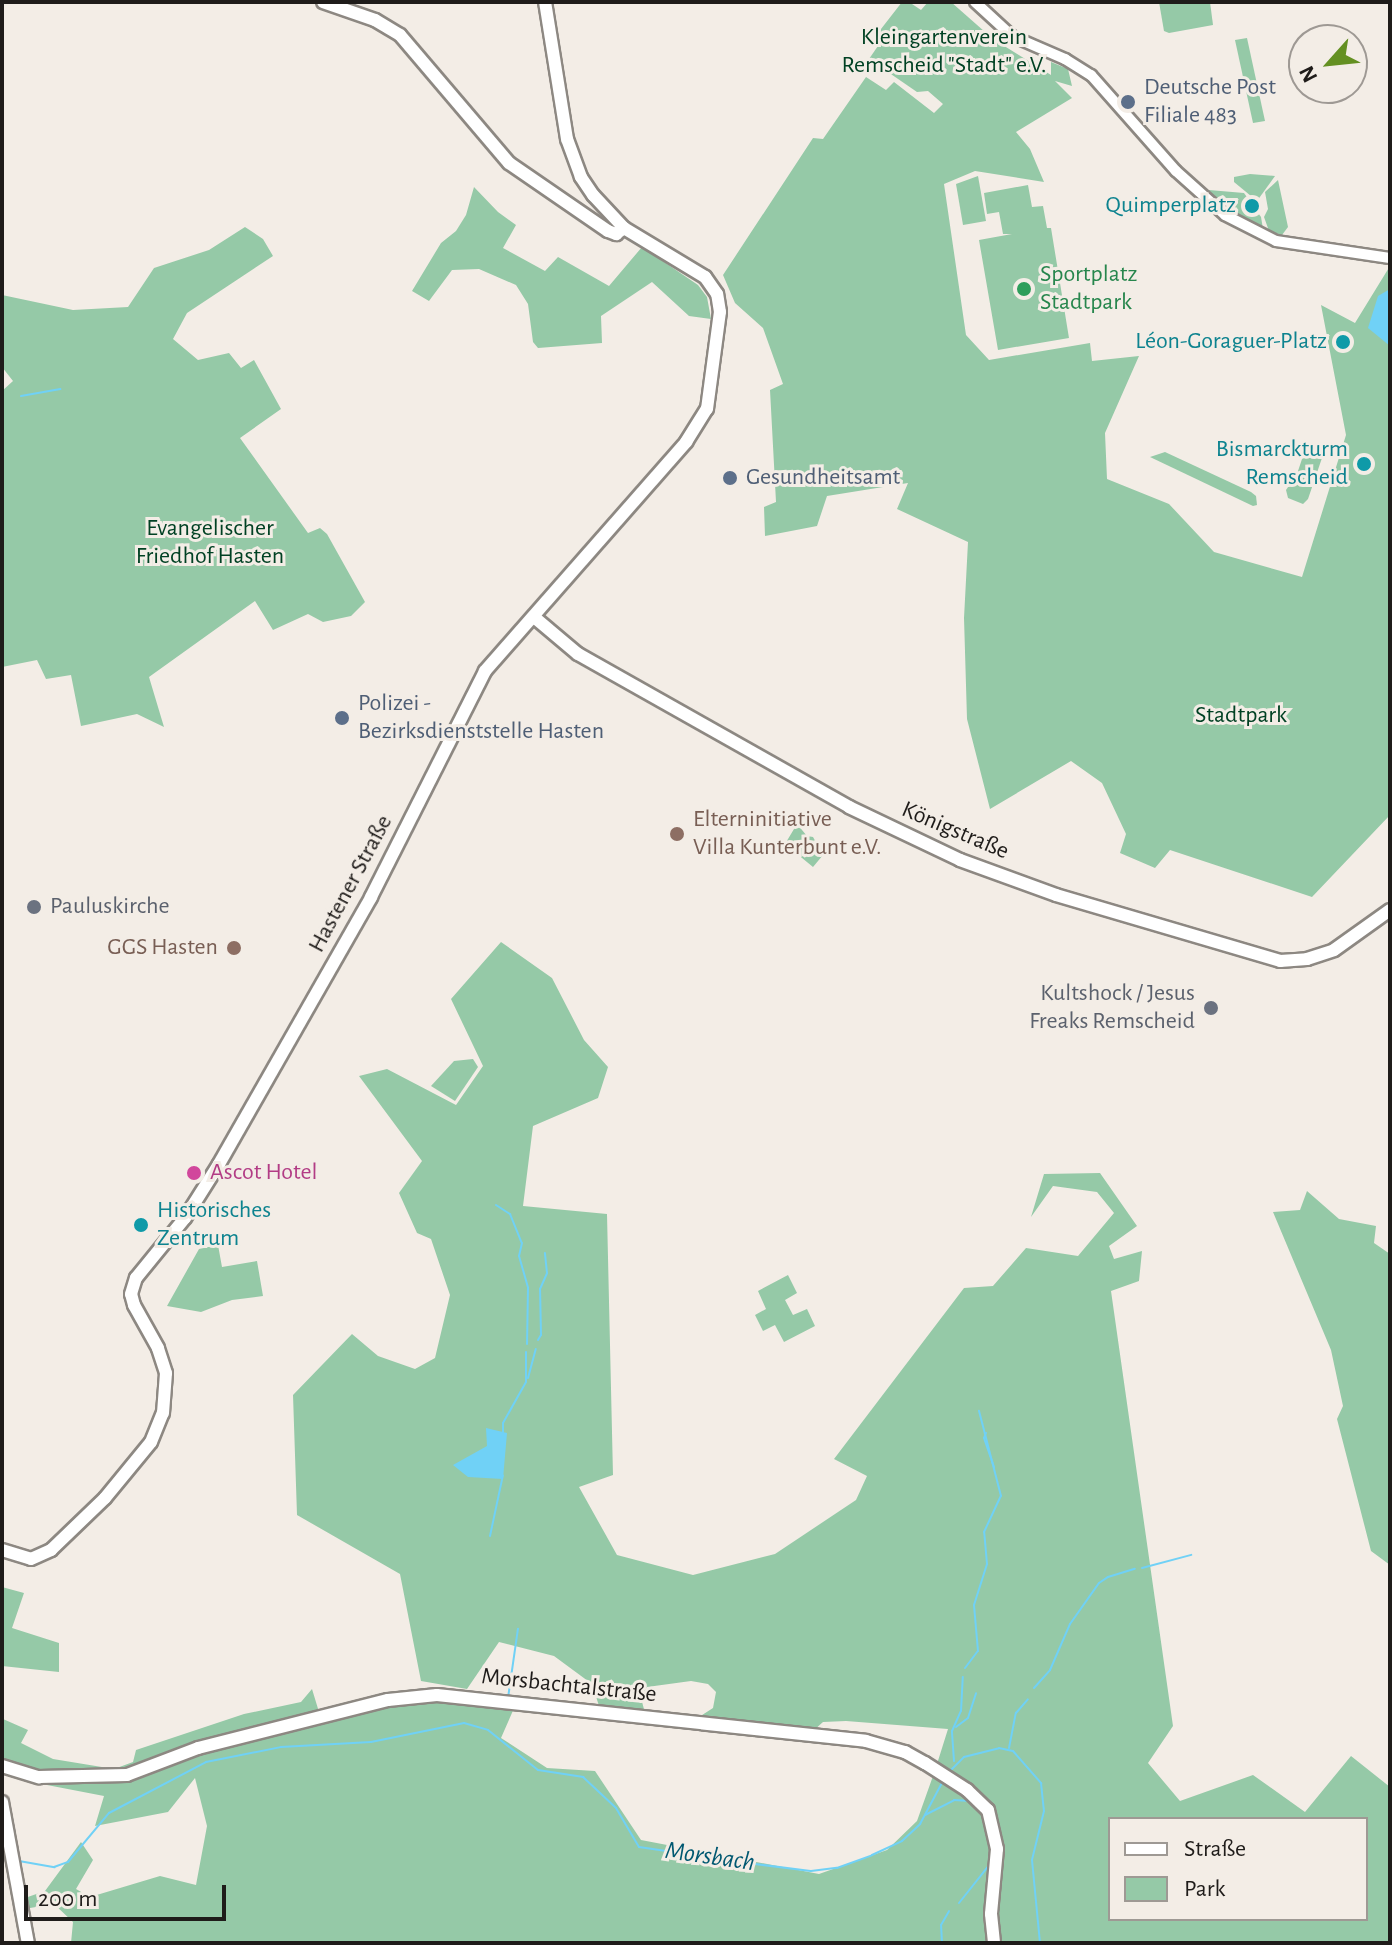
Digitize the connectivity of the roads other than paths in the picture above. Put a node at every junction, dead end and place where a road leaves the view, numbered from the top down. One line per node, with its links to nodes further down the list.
1 (323, 2): 4 (main road)
2 (545, 2): 4 (main road)
3 (975, 2): 5 (street)
4 (624, 228): 6 (main road, Hastener Straße)
5 (1390, 258)
6 (534, 617): 7 (main road, Königstraße); 8 (main road, Hastener Straße)
7 (1390, 910)
8 (2, 1550)
9 (2, 1766): 10 (main road, Morsbachtalstraße)
10 (17, 1772): 11 (main road); 14 (main road, Morsbachtalstraße)
11 (2, 1782)
12 (2, 1802): 13 (main road)
13 (28, 1943)
14 (994, 1943)

